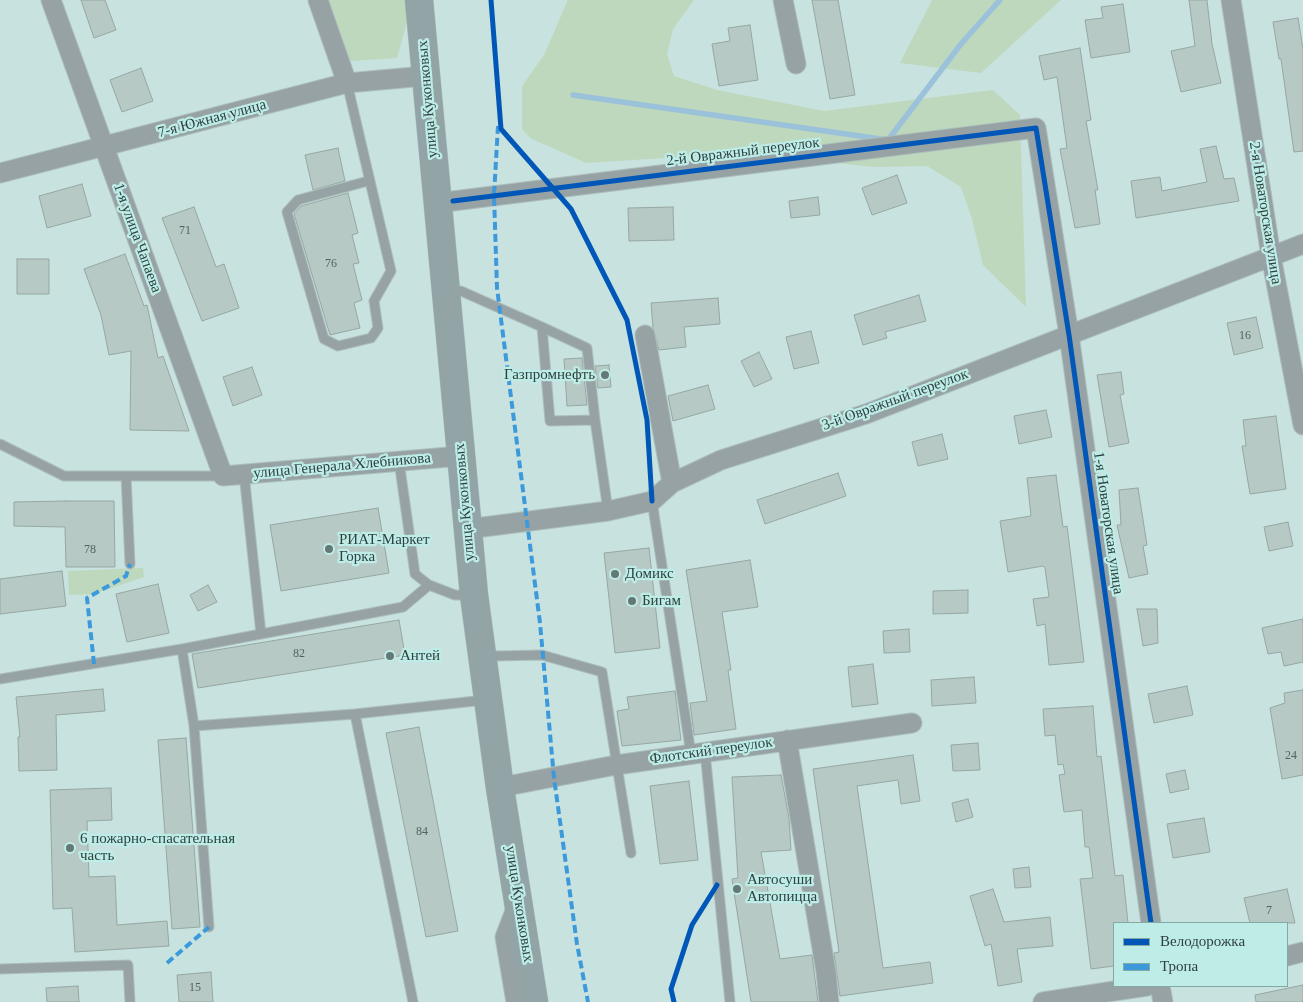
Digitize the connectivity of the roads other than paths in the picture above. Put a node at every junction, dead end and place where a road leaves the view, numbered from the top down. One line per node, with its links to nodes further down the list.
1 (51, 0): 11 (street, 1-я улица Чапаева)
2 (318, 0): 9 (street)
3 (419, 0): 8 (main road, улица Куконковых)
4 (435, 0): 14 (main road, улица Куконковых)
5 (783, 0): 7 (street)
6 (1231, 0): 16 (street, 2-я Новаторская улица)
7 (796, 64)
8 (425, 76): 9 (street, 7-я Южная улица); 24 (main road, улица Куконковых)
9 (347, 83): 11 (street, 7-я Южная улица); 13 (lane)
10 (1036, 128): 14 (street, 2-й Овражный переулок); 20 (street, 1-я Новаторская улица)
11 (104, 147): 12 (street, 7-я Южная улица); 28 (street, 1-я улица Чапаева)
12 (0, 173)
13 (368, 181): 13 (lane)
14 (453, 201): 17 (main road, улица Куконковых)
15 (1303, 244): 16 (street, 3-й Овражный переулок)
16 (1271, 256): 20 (street, 3-й Овражный переулок); 22 (street, 2-я Новаторская улица)
17 (461, 291): 18 (lane); 32 (main road, улица Куконковых)
18 (542, 327): 21 (lane); 21 (lane)
19 (645, 334): 29 (street)
20 (1069, 335): 29 (street, 3-й Овражный переулок); 50 (street, 1-я Новаторская улица)
21 (595, 420): 31 (lane)
22 (1303, 425)
23 (0, 444): 27 (lane)
24 (461, 456): 25 (street, улица Генерала Хлебникова); 35 (main road, улица Куконковых)
25 (399, 461): 26 (street, улица Генерала Хлебникова); 34 (lane)
26 (244, 474): 28 (street, улица Генерала Хлебникова); 36 (lane)
27 (126, 476): 28 (lane); 33 (lane)
28 (223, 476)
29 (672, 483): 30 (street, 3-й Овражный переулок)
30 (652, 501): 31 (street, 3-й Овражный переулок); 45 (lane)
31 (608, 511): 32 (street, 3-й Овражный переулок)
32 (483, 527): 38 (main road, улица Куконковых)
33 (130, 564)
34 (429, 585): 35 (lane); 36 (lane)
35 (474, 595): 40 (main road, улица Куконковых)
36 (261, 634): 37 (lane)
37 (182, 649): 39 (lane); 43 (lane)
38 (495, 656): 46 (lane); 47 (main road, улица Куконковых)
39 (0, 679)
40 (487, 700): 41 (lane); 49 (main road, улица Куконковых)
41 (355, 714): 43 (lane); 58 (lane)
42 (912, 723): 44 (street, Флотский переулок)
43 (194, 726): 51 (lane)
44 (787, 740): 45 (street, Флотский переулок); 63 (street)
45 (698, 753): 46 (street, Флотский переулок); 62 (lane)
46 (616, 764): 47 (street, Флотский переулок); 48 (lane)
47 (512, 785): 61 (main road, улица Куконковых)
48 (631, 852)
49 (518, 903): 59 (street); 60 (main road, улица Куконковых)
50 (1151, 922)
51 (209, 927)
52 (1303, 952): 53 (street)
53 (1288, 956)
54 (0, 969): 57 (lane)
55 (1140, 987): 64 (street)
56 (1160, 987): 65 (street)
57 (130, 1002)
58 (413, 1002)
59 (516, 1002)
60 (534, 1002)
61 (548, 1002)
62 (730, 1002)
63 (829, 1002)
64 (1043, 1002)
65 (1163, 1002)

